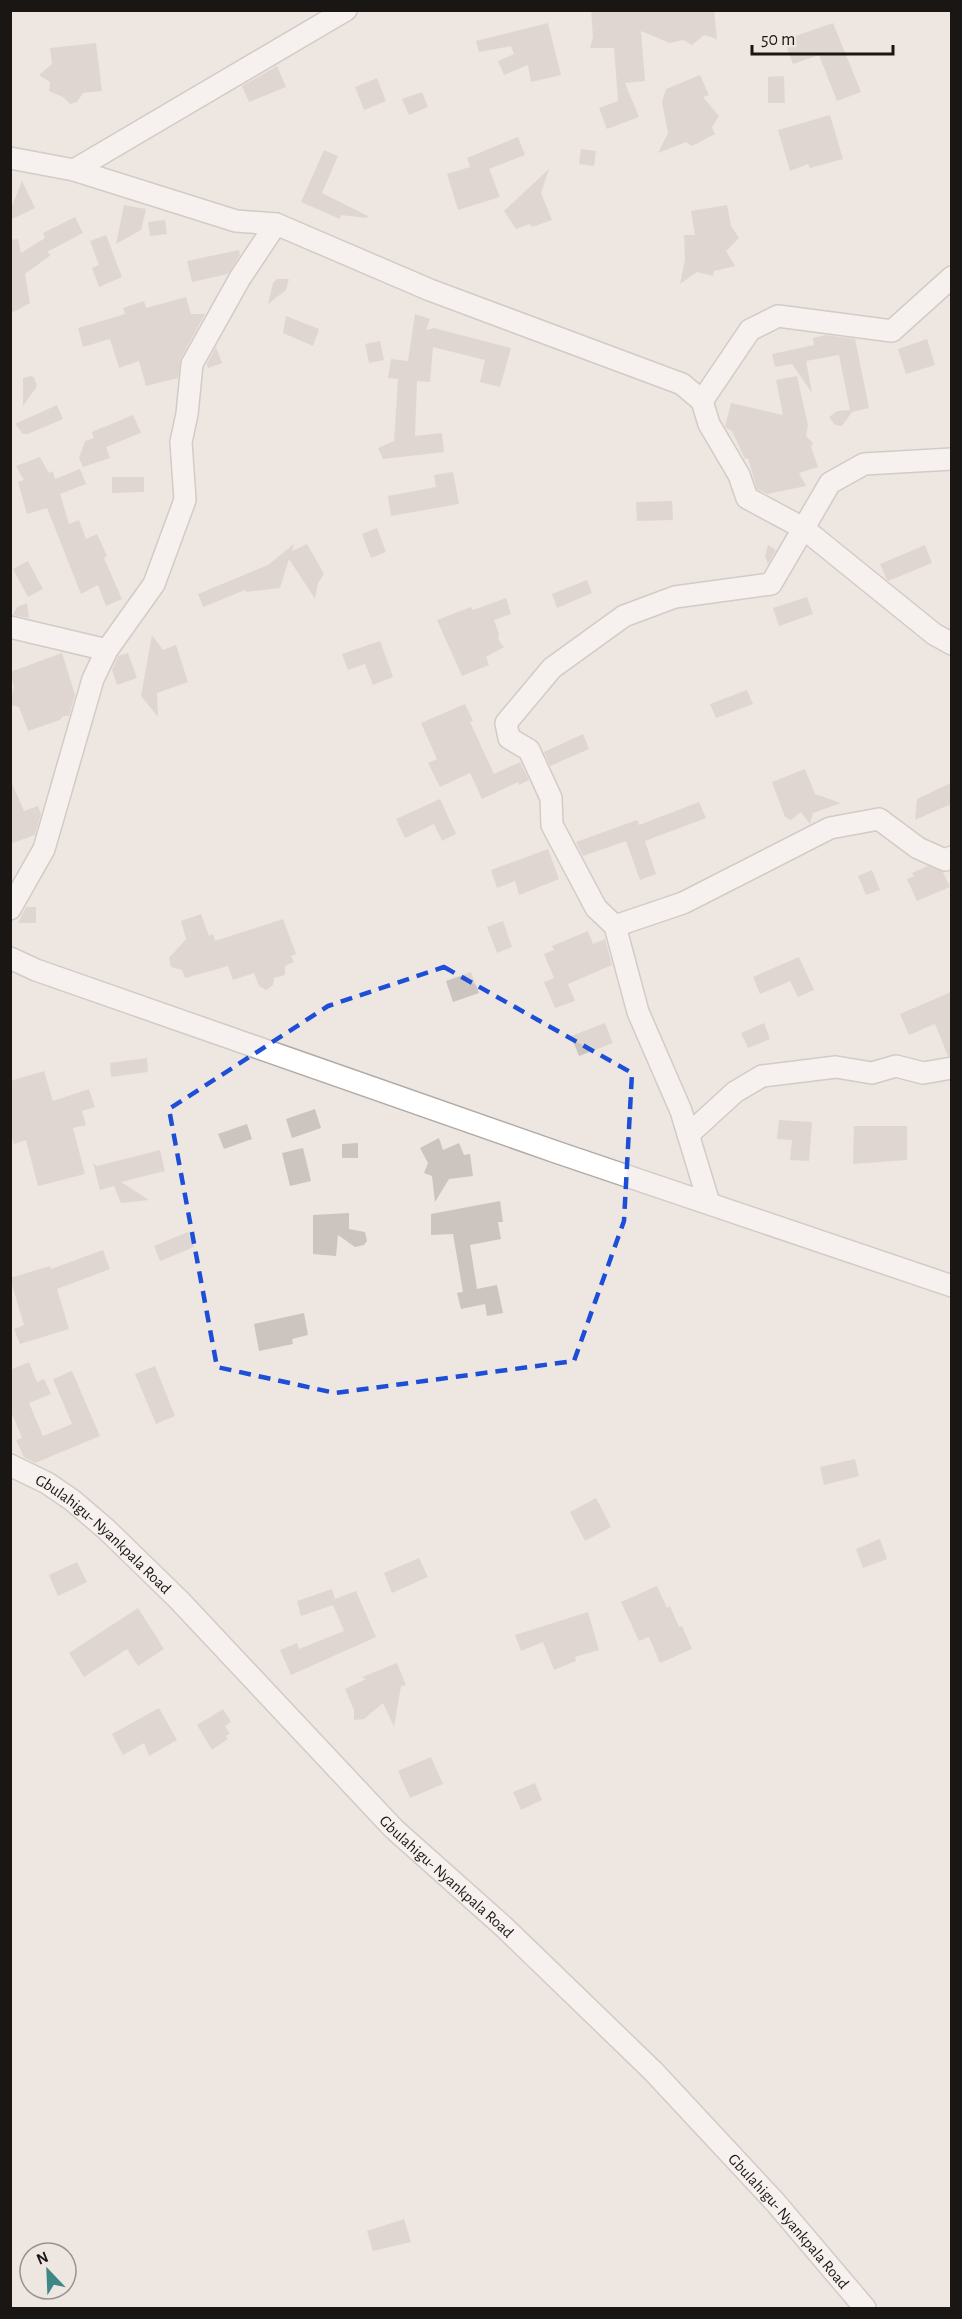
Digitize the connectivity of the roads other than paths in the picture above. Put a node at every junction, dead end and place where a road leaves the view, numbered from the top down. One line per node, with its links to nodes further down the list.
1 (346, 10): 3 (street)
2 (10, 158): 3 (street)
3 (74, 170): 4 (street)
4 (276, 224): 6 (street); 11 (street)
5 (951, 278): 6 (street)
6 (702, 401): 8 (street)
7 (951, 459): 8 (street)
8 (803, 528): 10 (street); 14 (street)
9 (10, 627): 11 (street)
10 (951, 644)
11 (107, 650): 13 (street)
12 (951, 857): 14 (street)
13 (10, 909)
14 (615, 926): 17 (street)
15 (10, 958): 18 (street)
16 (951, 1068): 17 (street)
17 (688, 1135): 18 (street)
18 (708, 1203): 19 (street)
19 (951, 1286)
20 (10, 1465): 21 (street, Gbulahigu- Nyankpala Road)
21 (865, 2308)

